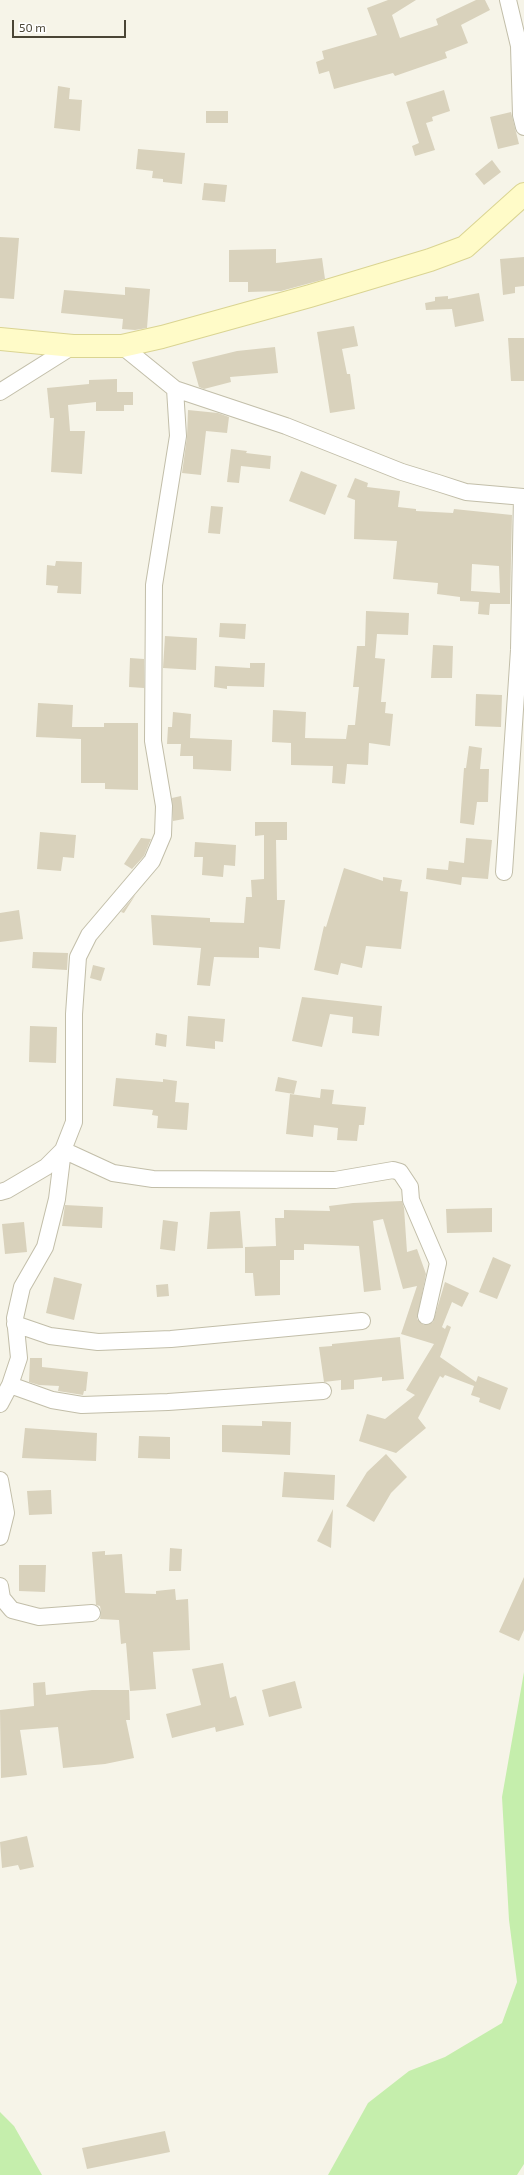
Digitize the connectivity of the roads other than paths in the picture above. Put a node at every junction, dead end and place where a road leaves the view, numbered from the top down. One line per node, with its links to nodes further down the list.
1 (508, 0): 2 (street)
2 (524, 127)
3 (524, 194): 6 (main road)
4 (0, 339): 5 (main road)
5 (73, 346): 6 (main road); 8 (street)
6 (122, 346): 7 (street)
7 (175, 389): 9 (street); 11 (street)
8 (0, 392)
9 (523, 497): 10 (street)
10 (504, 872)
11 (63, 1150): 12 (street); 13 (street); 15 (street)
12 (0, 1192)
13 (426, 1316)
14 (362, 1321): 15 (street)
15 (15, 1324): 16 (street)
16 (10, 1385): 17 (street); 18 (street)
17 (323, 1390)
18 (0, 1404)
19 (0, 1480): 20 (street)
20 (0, 1537)
21 (0, 1586): 22 (street)
22 (92, 1613)

